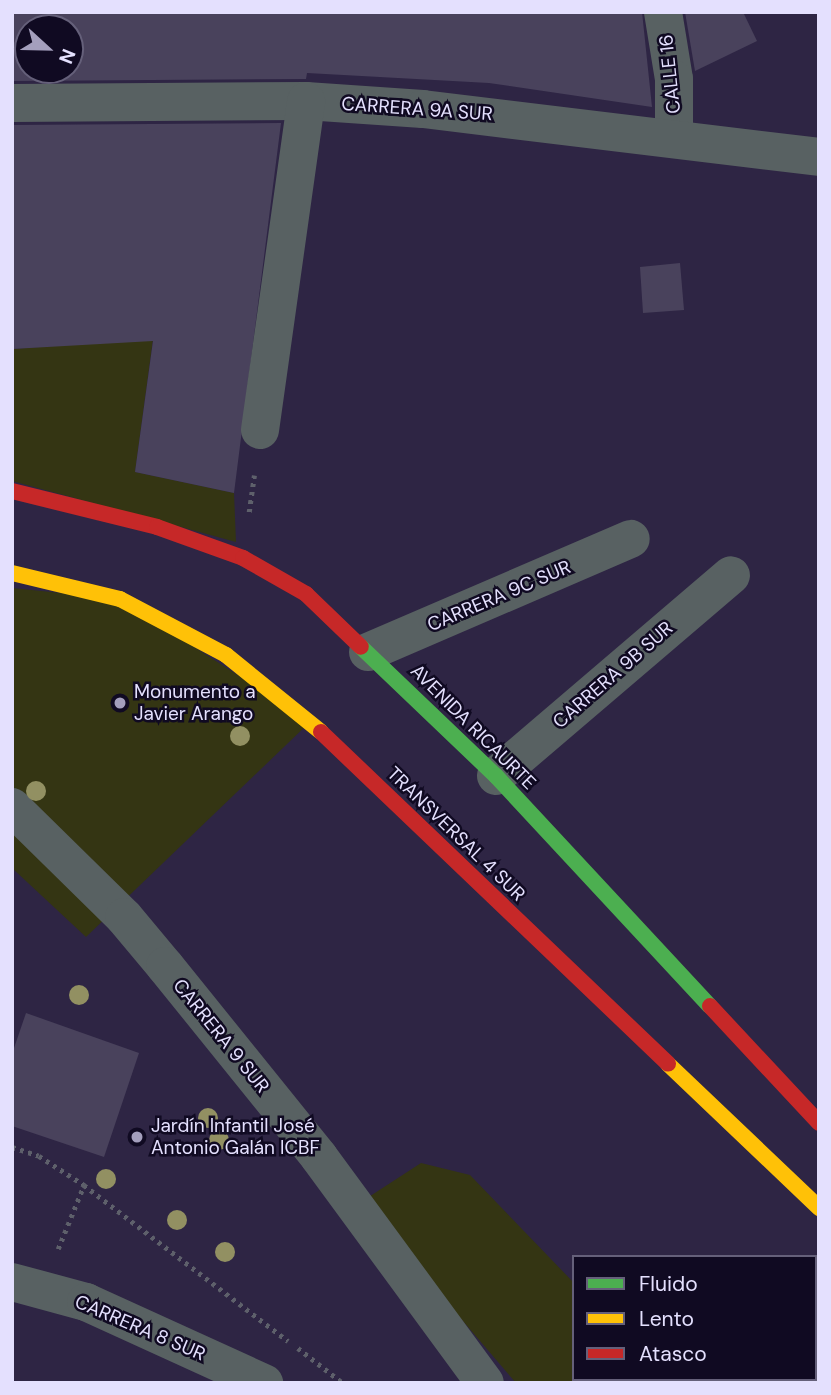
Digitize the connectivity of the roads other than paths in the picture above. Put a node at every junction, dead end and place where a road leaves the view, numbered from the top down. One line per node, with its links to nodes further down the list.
1 (663, 12): 4 (street, CALLE 16)
2 (306, 101): 3 (street, CARRERA 9A SUR); 4 (street, CARRERA 9A SUR); 6 (street)
3 (12, 103)
4 (674, 137): 5 (street, CARRERA 9A SUR)
5 (819, 157)
6 (260, 429)
7 (12, 491): 11 (main road, AVENIDA RICAURTE)
8 (631, 539): 11 (street, CARRERA 9C SUR)
9 (12, 573): 15 (main road, TRANSVERSAL 4 SUR)
10 (731, 575): 12 (street, CARRERA 9B SUR)
11 (368, 652): 12 (main road, AVENIDA RICAURTE)
12 (496, 776): 14 (main road, AVENIDA RICAURTE)
13 (12, 807): 18 (street, CARRERA 9 SUR)
14 (819, 1123)
15 (819, 1208)
16 (27, 1286): 17 (street, CARRERA 8 SUR)
17 (264, 1383)
18 (485, 1383)

